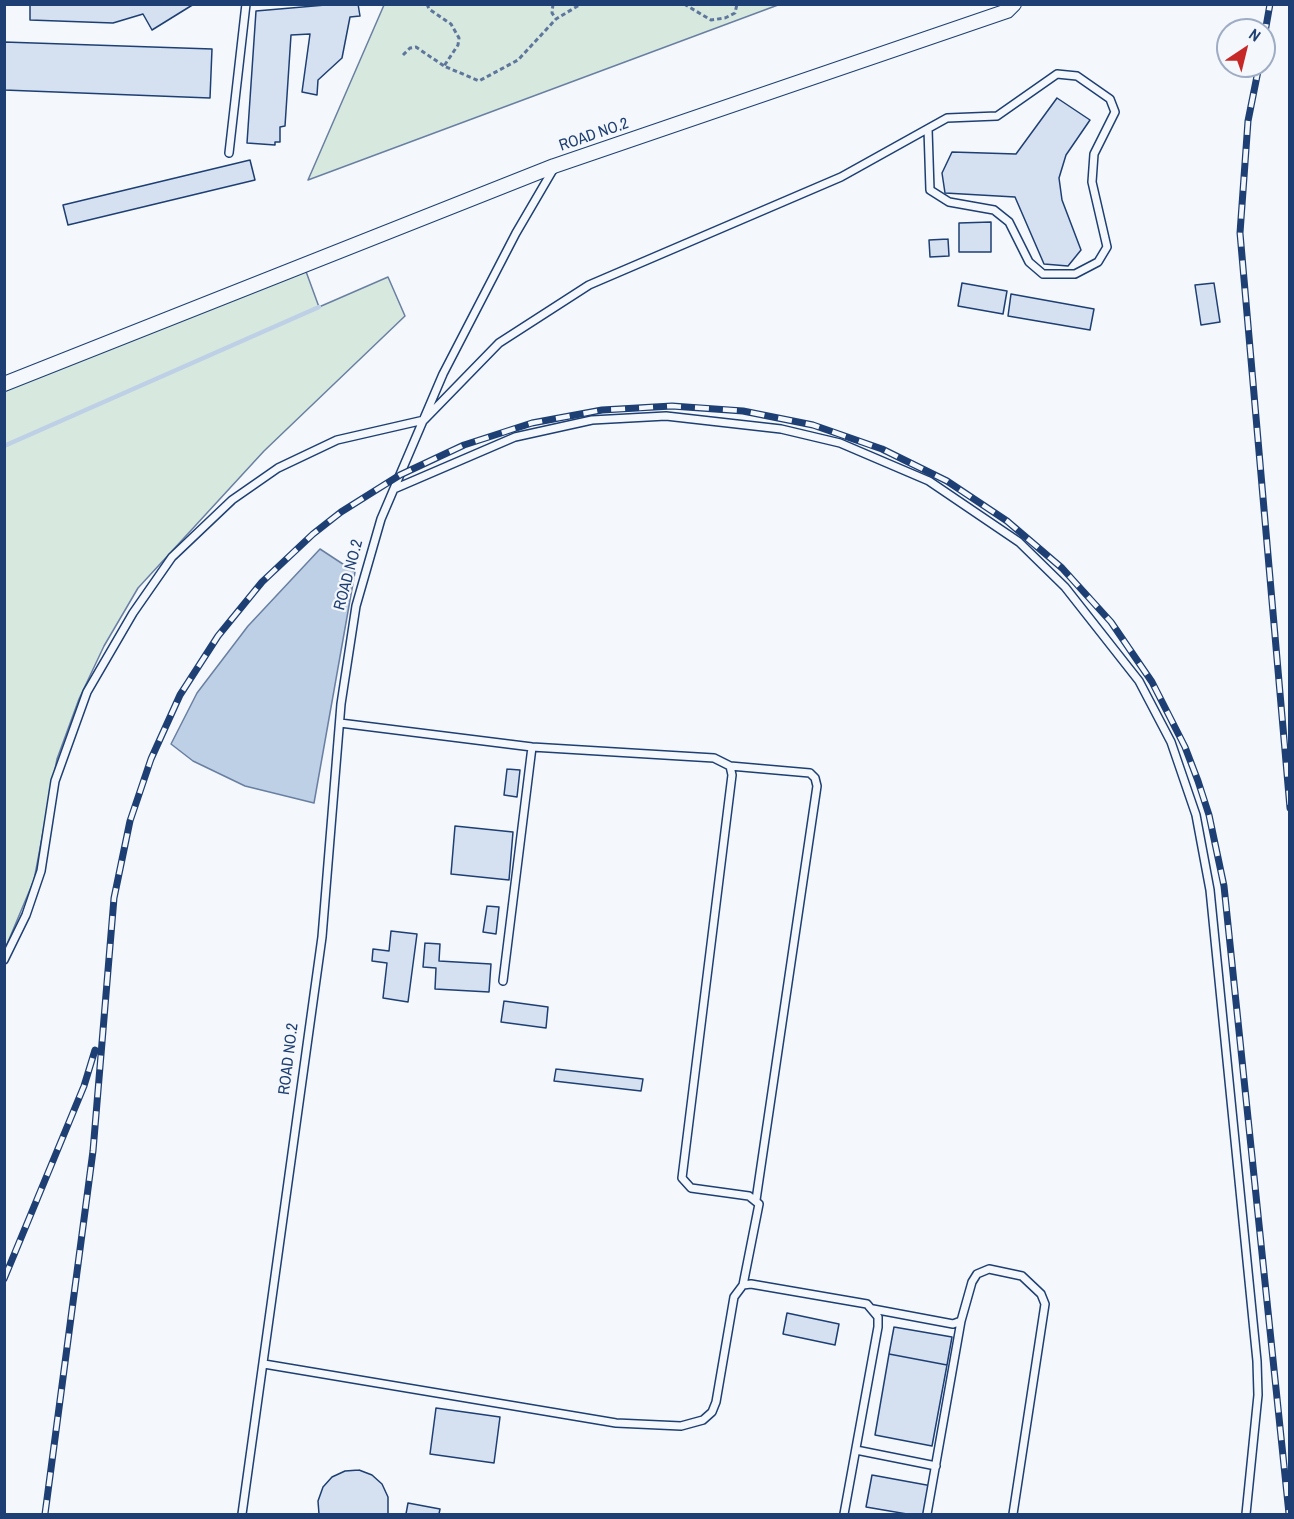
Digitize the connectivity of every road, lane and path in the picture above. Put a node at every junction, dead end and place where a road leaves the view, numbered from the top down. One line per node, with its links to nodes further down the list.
1 (246, 4): 13 (lane)
2 (427, 4): 11 (path)
3 (553, 4): 9 (path)
4 (581, 4): 9 (path)
5 (684, 4): 6 (path)
6 (737, 4)
7 (1014, 4): 8 (street, ROAD NO.2)
8 (1000, 8): 14 (street, ROAD NO.2)
9 (556, 19): 11 (path)
10 (403, 55): 11 (path)
11 (444, 66)
12 (928, 129): 12 (lane); 16 (lane)
13 (229, 153)
14 (554, 166): 15 (street); 16 (lane, ROAD NO.2)
15 (4, 384)
16 (424, 420): 17 (lane, ROAD NO.2); 21 (lane)
17 (394, 489): 18 (lane, ROAD NO.2); 34 (lane)
18 (340, 723): 19 (lane); 27 (lane, ROAD NO.2)
19 (532, 747): 20 (lane); 22 (lane)
20 (730, 766): 23 (lane); 23 (lane)
21 (4, 960)
22 (503, 981)
23 (756, 1200): 24 (lane)
24 (743, 1285): 25 (lane); 27 (lane)
25 (873, 1309): 26 (lane); 28 (lane)
26 (961, 1321): 29 (lane); 33 (lane)
27 (264, 1364): 30 (lane, ROAD NO.2)
28 (856, 1450): 29 (lane); 31 (lane)
29 (936, 1466): 32 (lane)
30 (242, 1515)
31 (844, 1515)
32 (927, 1515)
33 (1013, 1515)
34 (1246, 1515)

